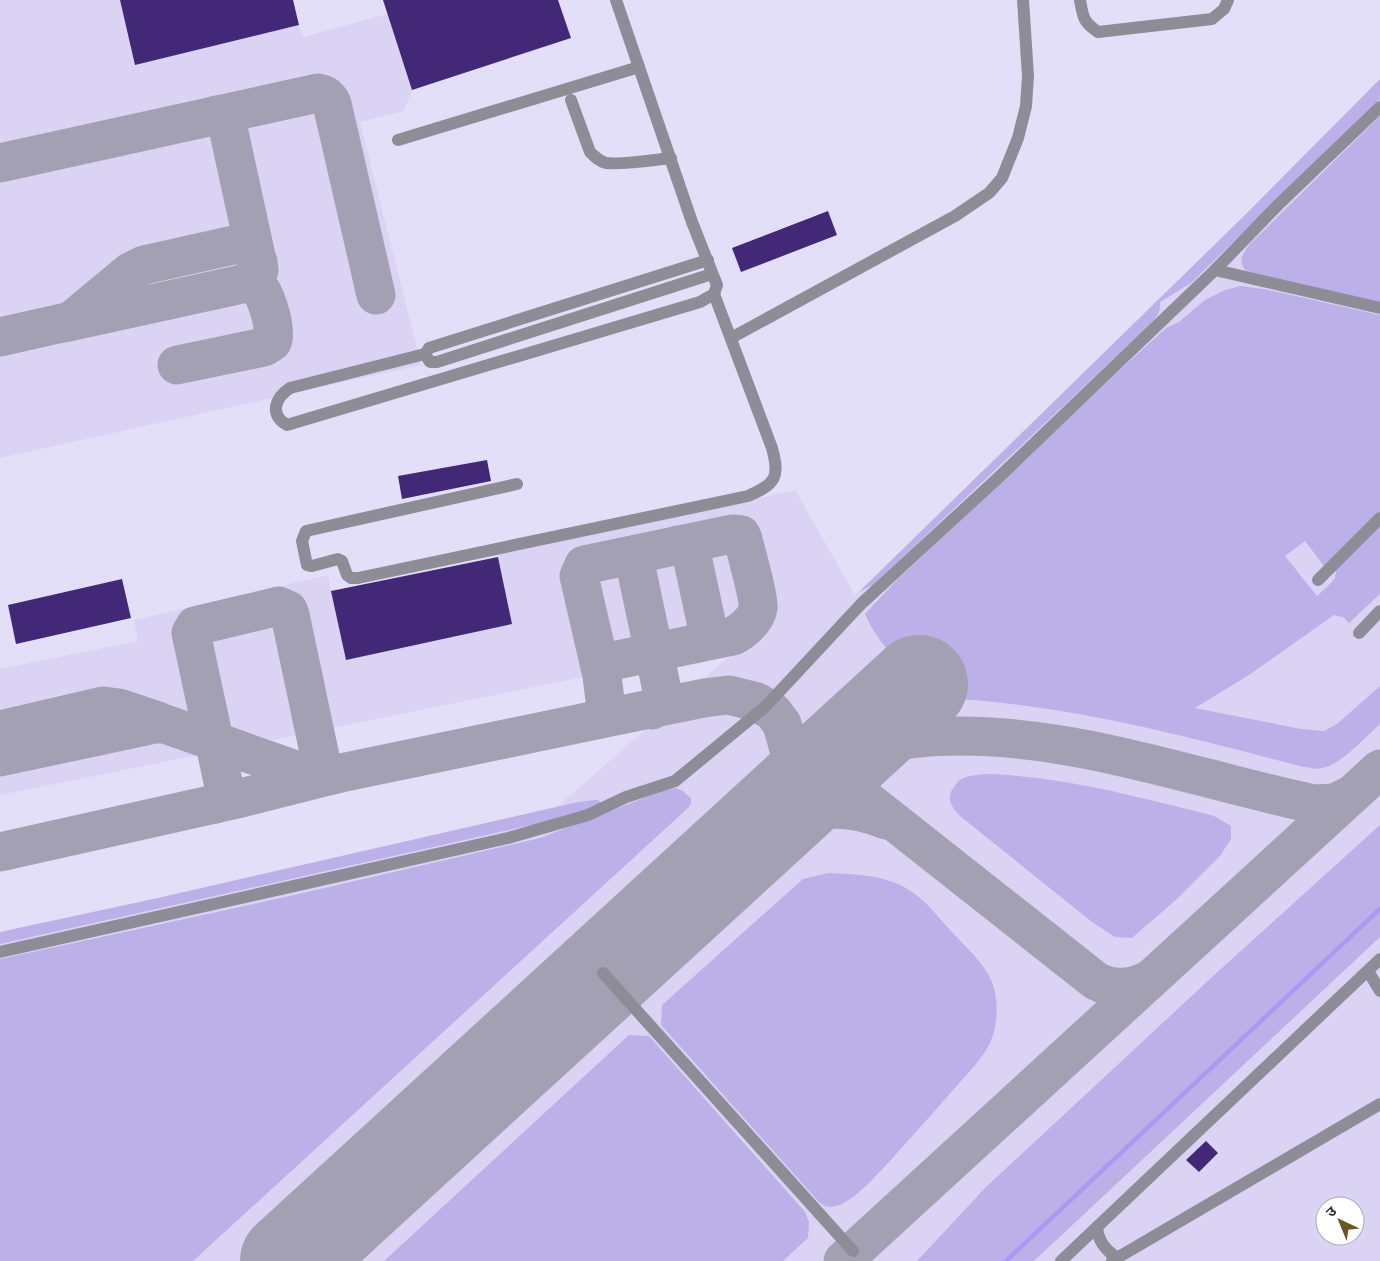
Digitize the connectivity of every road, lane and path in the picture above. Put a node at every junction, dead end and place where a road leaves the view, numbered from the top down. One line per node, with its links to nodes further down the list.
1 (616, 0): 5 (lane)
2 (1023, 0): 15 (lane)
3 (1080, 0): 4 (lane)
4 (1228, 0)
5 (639, 67): 8 (lane); 9 (lane)
6 (571, 100): 9 (lane)
7 (1380, 107): 11 (lane)
8 (398, 140)
9 (671, 158): 10 (lane)
10 (708, 260): 12 (lane); 16 (lane)
11 (1216, 270): 14 (lane); 22 (lane)
12 (712, 274): 13 (lane); 16 (lane)
13 (714, 294): 15 (lane); 16 (lane)
14 (1380, 308)
15 (731, 338): 17 (lane)
16 (425, 354)
17 (518, 484)
18 (1380, 518): 19 (lane)
19 (1318, 580)
20 (1380, 611): 21 (lane)
21 (1359, 633)
22 (0, 952)
23 (1380, 959): 24 (lane)
24 (1368, 971): 26 (lane); 28 (lane)
25 (603, 973): 29 (lane)
26 (1380, 991)
27 (1380, 1104): 30 (lane)
28 (1097, 1226): 30 (lane); 31 (lane)
29 (853, 1251)
30 (1115, 1259)
31 (1061, 1261)

